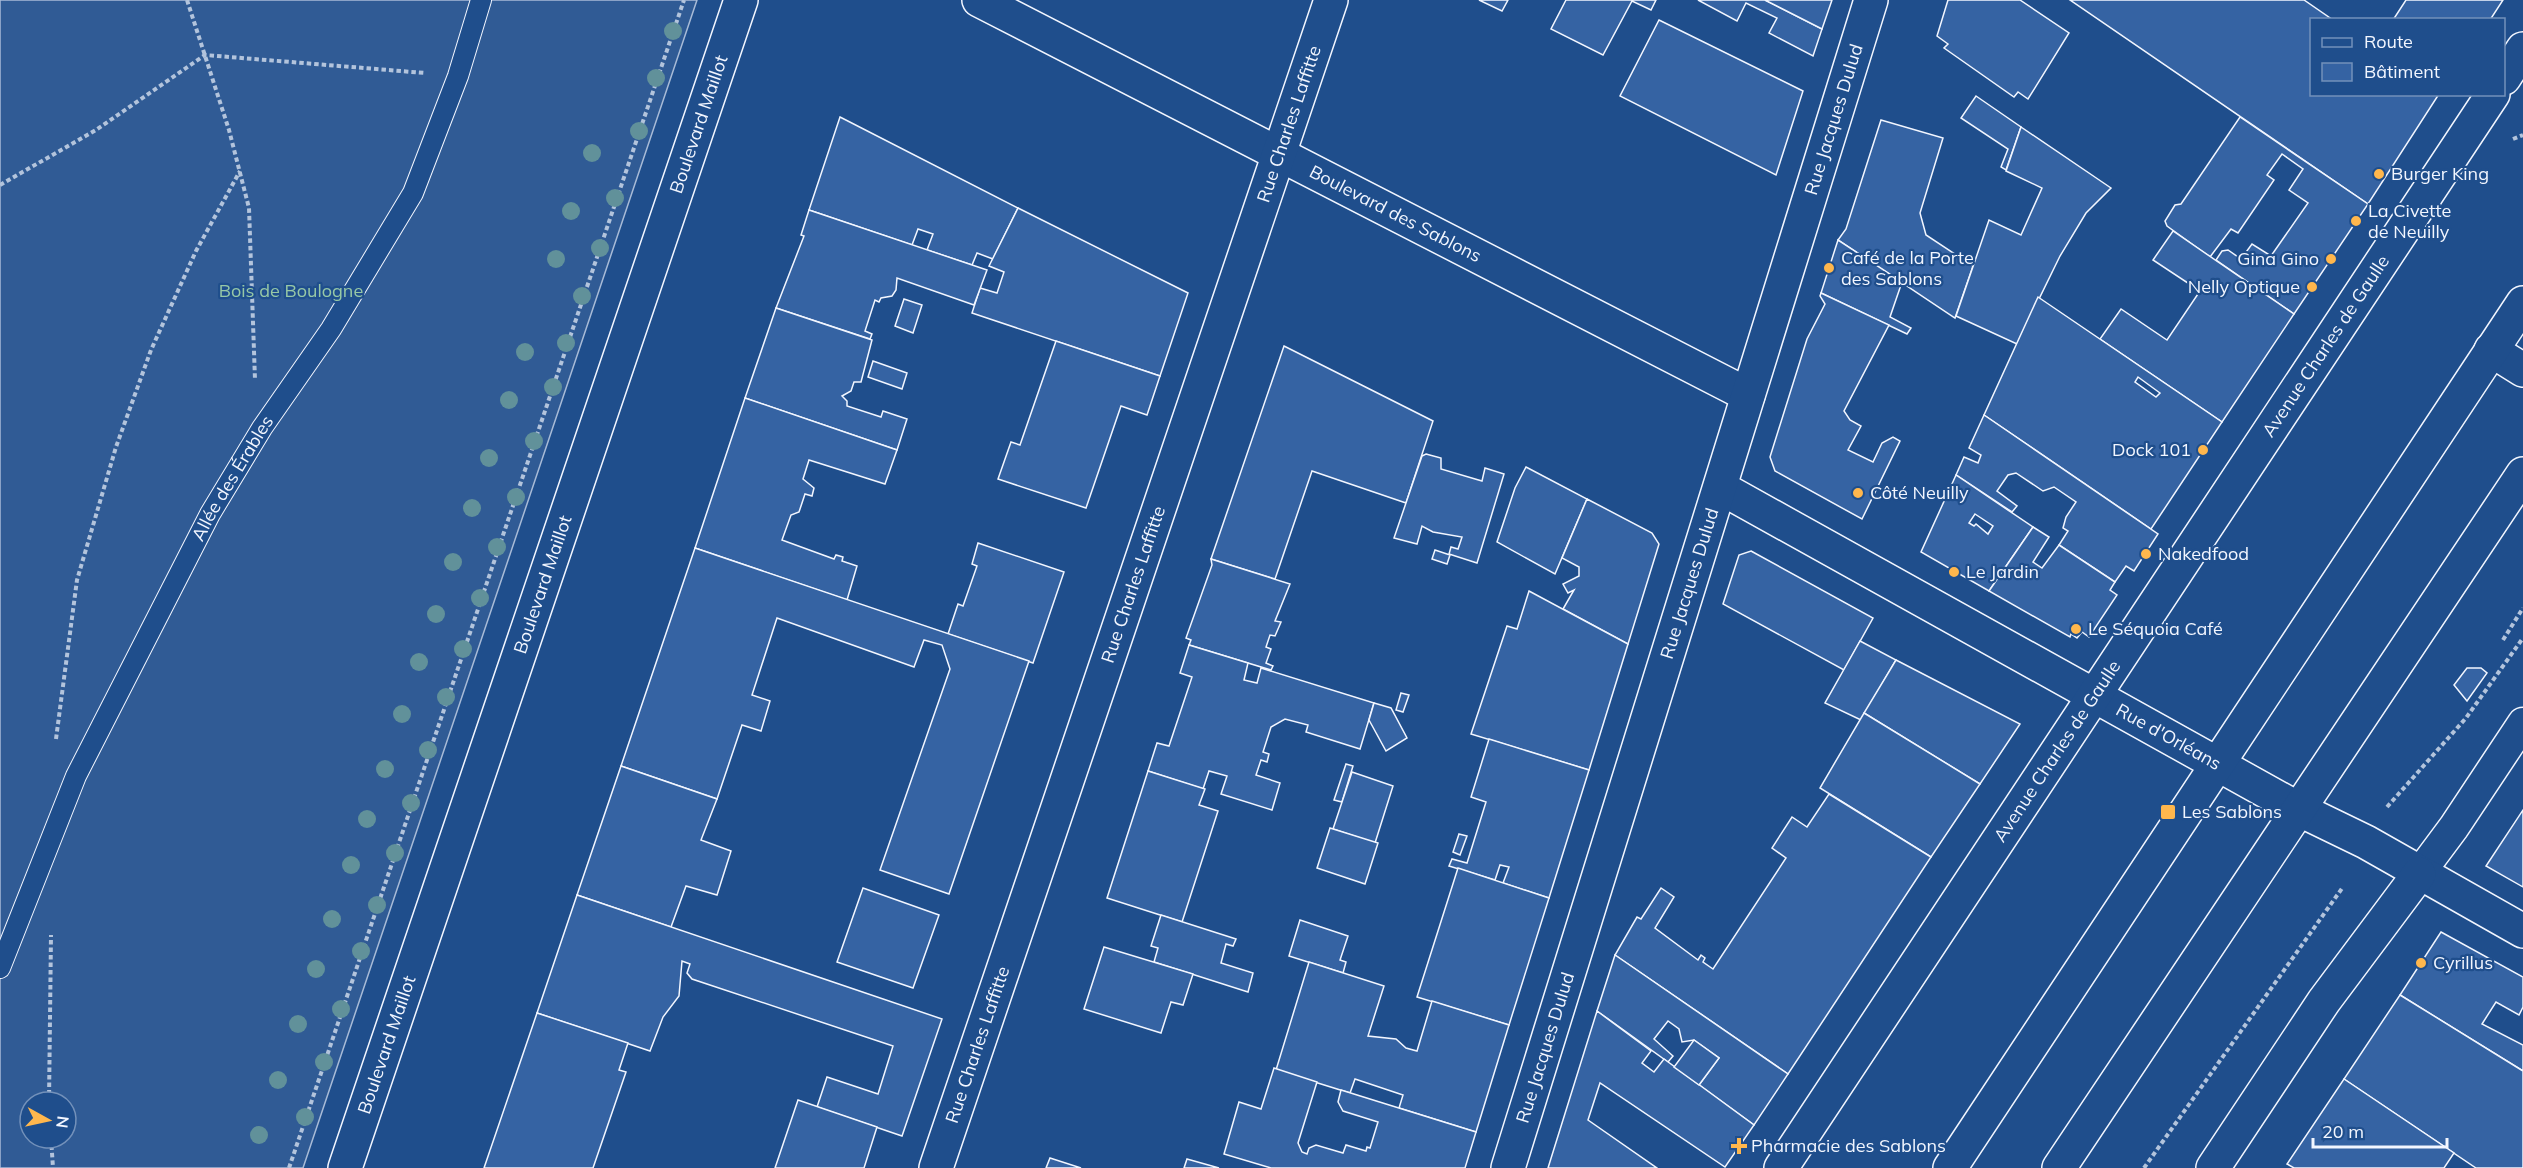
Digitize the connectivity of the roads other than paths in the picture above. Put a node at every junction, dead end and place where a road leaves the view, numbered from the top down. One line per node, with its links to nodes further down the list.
1 (481, 0): 22 (lane, Allée des Érables)
2 (741, 0): 23 (street, Boulevard Maillot)
3 (979, 0): 9 (street, Boulevard des Sablons)
4 (1331, 0): 9 (street, Rue Charles Laffitte)
5 (1871, 0): 13 (street, Rue Jacques Dulud)
6 (2523, 49): 7 (street)
7 (2505, 76)
8 (2492, 96): 16 (street, Avenue Charles de Gaulle)
9 (1280, 154): 13 (street, Boulevard des Sablons); 24 (street, Rue Charles Laffitte)
10 (2523, 303): 11 (street)
11 (2491, 350): 12 (street); 18 (street)
12 (2523, 369)
13 (1748, 395): 15 (street, Rue Jacques Dulud)
14 (2523, 474): 19 (street)
15 (1721, 488): 16 (street, Rue d'Orléans); 25 (street, Rue Jacques Dulud)
16 (2093, 695): 18 (street, Rue d'Orléans); 26 (street, Avenue Charles de Gaulle)
17 (2523, 723): 20 (street)
18 (2220, 764): 19 (street, Rue d'Orléans); 27 (street)
19 (2300, 810): 20 (street, Rue d'Orléans); 28 (street)
20 (2419, 874): 21 (street, Rue d'Orléans); 29 (street)
21 (2523, 931)
22 (0, 968)
23 (345, 1168)
24 (936, 1168)
25 (1508, 1168)
26 (1781, 1168)
27 (1950, 1168)
28 (2059, 1168)
29 (2213, 1168)

